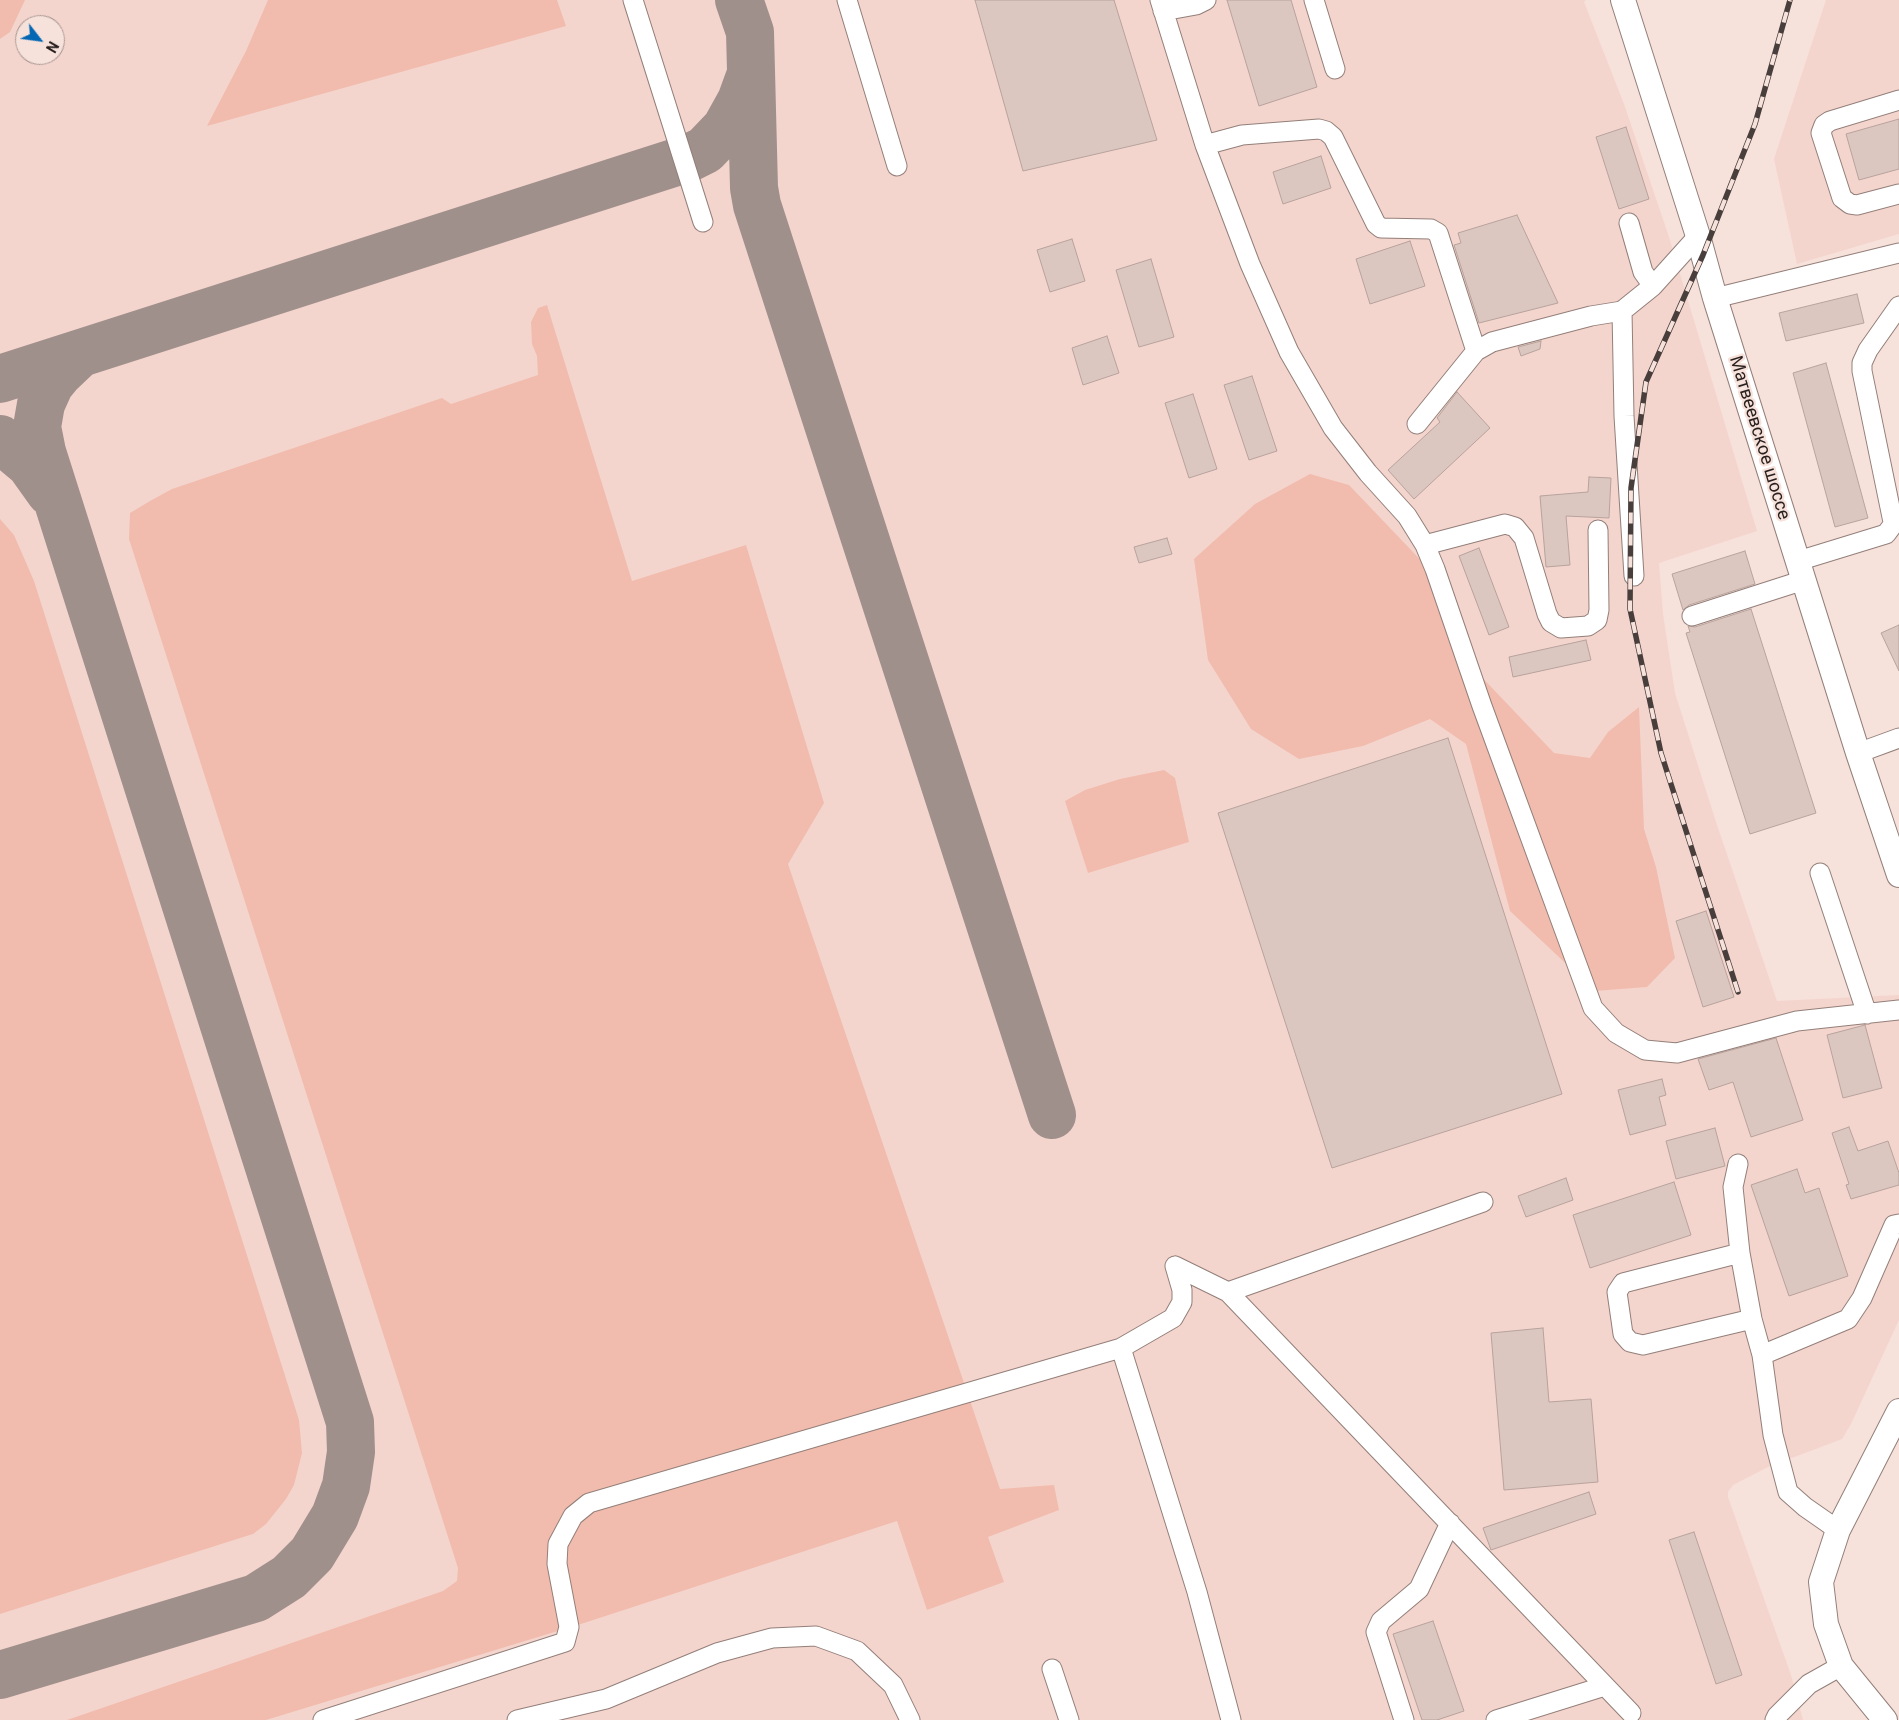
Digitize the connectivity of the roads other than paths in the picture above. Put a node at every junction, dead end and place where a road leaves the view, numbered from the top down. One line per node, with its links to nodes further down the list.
1 (632, 0): 12 (street)
2 (847, 0): 10 (street)
3 (1206, 0): 6 (street)
4 (1314, 0): 7 (street)
5 (1623, 0): 14 (main road, Матвеевское шоссе)
6 (1161, 6): 9 (street)
7 (1335, 69)
8 (1899, 100): 11 (street)
9 (1204, 145): 20 (street); 23 (street)
10 (897, 166)
11 (1899, 194)
12 (703, 222)
13 (1629, 223): 16 (street)
14 (1698, 236): 16 (street); 17 (main road, Матвеевское шоссе)
15 (1899, 253): 17 (street)
16 (1653, 286): 19 (street)
17 (1716, 298): 24 (main road, Матвеевское шоссе)
18 (1899, 306): 24 (street)
19 (1622, 311): 20 (street); 25 (street)
20 (1476, 351): 21 (street)
21 (1417, 424)
22 (1598, 530): 23 (street)
23 (1425, 545): 32 (street)
24 (1801, 571): 26 (street); 28 (main road, Матвеевское шоссе)
25 (1634, 576)
26 (1692, 616)
27 (1899, 738): 28 (street)
28 (1858, 753): 30 (main road, Матвеевское шоссе)
29 (1820, 873): 32 (street)
30 (1899, 875)
31 (1899, 1010): 32 (street)
32 (1867, 1014)
33 (1738, 1164): 36 (street)
34 (1483, 1202): 37 (street)
35 (1899, 1224): 40 (street)
36 (1740, 1253): 38 (street); 38 (street)
37 (1228, 1292): 39 (street); 42 (street)
38 (1752, 1319): 40 (street)
39 (1121, 1348): 48 (street); 52 (street)
40 (1762, 1355): 43 (street)
41 (1899, 1411): 43 (main road)
42 (1450, 1523): 46 (street); 53 (street)
43 (1838, 1530): 44 (main road)
44 (1842, 1666): 55 (street); 56 (main road)
45 (1052, 1669): 51 (street)
46 (1606, 1686): 47 (street); 54 (street)
47 (1631, 1713)
48 (323, 1720)
49 (517, 1720): 50 (street)
50 (910, 1720)
51 (1069, 1720)
52 (1232, 1720)
53 (1404, 1720)
54 (1496, 1720)
55 (1776, 1720)
56 (1885, 1720)

